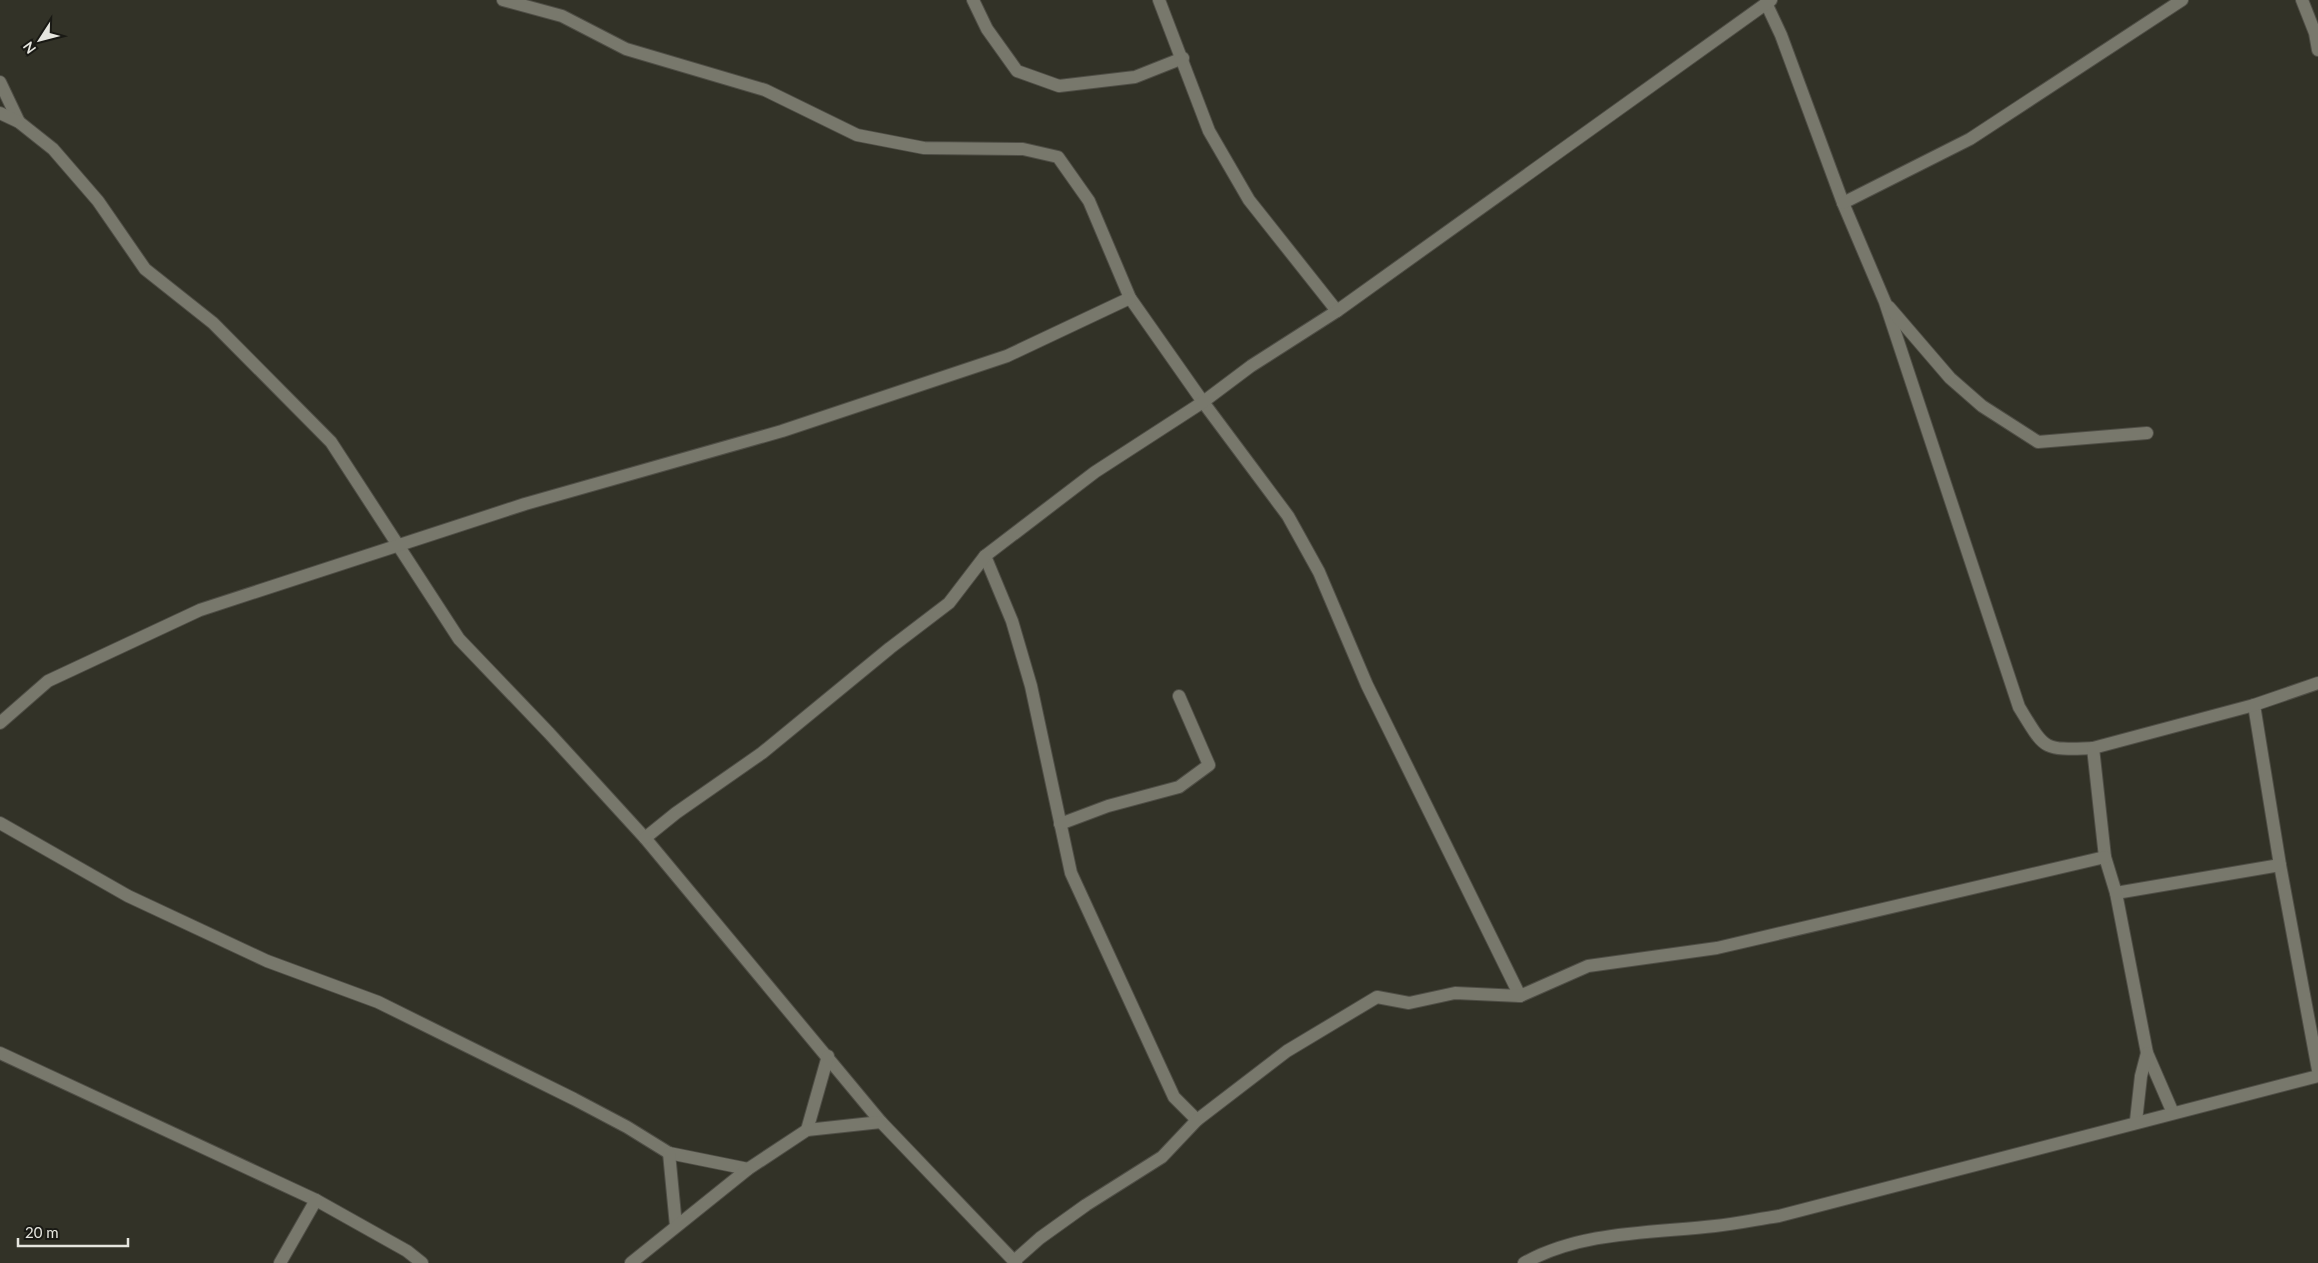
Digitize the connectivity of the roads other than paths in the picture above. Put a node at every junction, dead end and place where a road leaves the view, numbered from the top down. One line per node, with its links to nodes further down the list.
1 (503, 0): 14 (street)
2 (973, 0): 9 (street)
3 (1159, 0): 9 (street)
4 (2182, 0): 13 (street)
5 (2302, 0): 7 (street)
6 (1769, 2): 13 (street); 16 (street)
7 (2316, 29): 8 (street)
8 (2318, 50)
9 (1183, 58): 16 (street)
10 (0, 82): 12 (street)
11 (0, 113): 12 (street)
12 (19, 122): 19 (street)
13 (1843, 203): 15 (street)
14 (1130, 298): 17 (street); 19 (street)
15 (1885, 302): 18 (street); 25 (street)
16 (1337, 311): 17 (street)
17 (1203, 402): 20 (street); 32 (street)
18 (2147, 433)
19 (399, 546): 24 (street); 28 (street)
20 (984, 556): 27 (street); 28 (street)
21 (2318, 682): 23 (street)
22 (1179, 696): 27 (street)
23 (2254, 705): 25 (street); 30 (street)
24 (0, 723)
25 (2093, 748): 29 (street)
26 (0, 823): 43 (street)
27 (1060, 824): 39 (street)
28 (645, 838): 35 (street)
29 (2105, 857): 31 (street); 32 (street)
30 (2280, 865): 31 (street); 36 (street)
31 (2116, 892): 34 (street)
32 (1520, 996): 39 (street)
33 (0, 1053): 45 (street)
34 (2147, 1053): 38 (street); 41 (street)
35 (828, 1056): 40 (street); 42 (street)
36 (2318, 1070)
37 (2318, 1076): 38 (street)
38 (2173, 1113): 41 (street)
39 (1197, 1120): 47 (street)
40 (881, 1122): 42 (street); 47 (street)
41 (2136, 1122): 48 (street)
42 (807, 1130): 44 (street)
43 (669, 1153): 44 (street); 46 (street)
44 (748, 1169): 46 (street)
45 (316, 1200): 49 (street); 50 (street)
46 (676, 1226): 51 (street)
47 (1015, 1262)
48 (1527, 1262)
49 (280, 1263)
50 (422, 1263)
51 (631, 1263)

